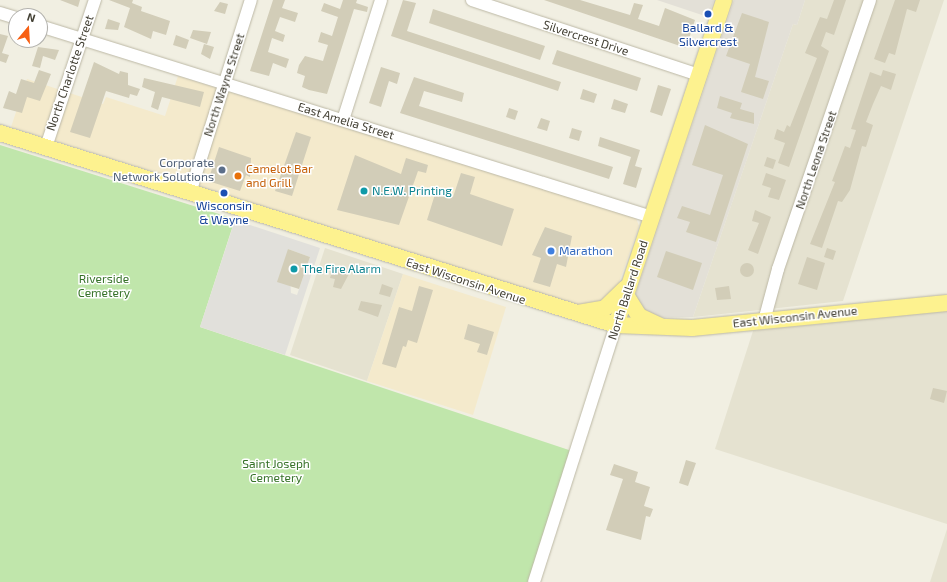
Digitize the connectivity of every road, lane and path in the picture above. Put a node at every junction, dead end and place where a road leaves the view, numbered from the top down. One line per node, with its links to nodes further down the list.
1 (95, 0): 9 (street, North Charlotte Street)
2 (251, 0): 11 (street, North Wayne Street)
3 (380, 0): 12 (street)
4 (472, 0): 7 (street, Silvercrest Drive)
5 (724, 0): 10 (main road, North Ballard Road)
6 (870, 0): 20 (street, North Leona Street)
7 (489, 3): 10 (street, Silvercrest Drive)
8 (48, 29): 9 (street, East Amelia Street)
9 (82, 40): 11 (street, East Amelia Street); 14 (street, North Charlotte Street)
10 (699, 75): 16 (main road, North Ballard Road)
11 (225, 84): 12 (street, East Amelia Street); 15 (street, North Wayne Street)
12 (343, 120): 16 (street, East Amelia Street)
13 (0, 133): 14 (main road, East Wisconsin Avenue)
14 (46, 147): 15 (main road, East Wisconsin Avenue)
15 (190, 193): 19 (main road, East Wisconsin Avenue)
16 (652, 217): 17 (main road, North Ballard Road)
17 (627, 290): 19 (main road); 21 (main road, North Ballard Road); 22 (main road)
18 (947, 303): 20 (main road, East Wisconsin Avenue)
19 (569, 313): 21 (main road, East Wisconsin Avenue)
20 (764, 321): 22 (main road, East Wisconsin Avenue)
21 (616, 325): 22 (main road, East Wisconsin Avenue); 23 (street, North Ballard Road)
22 (665, 329)
23 (534, 582)

